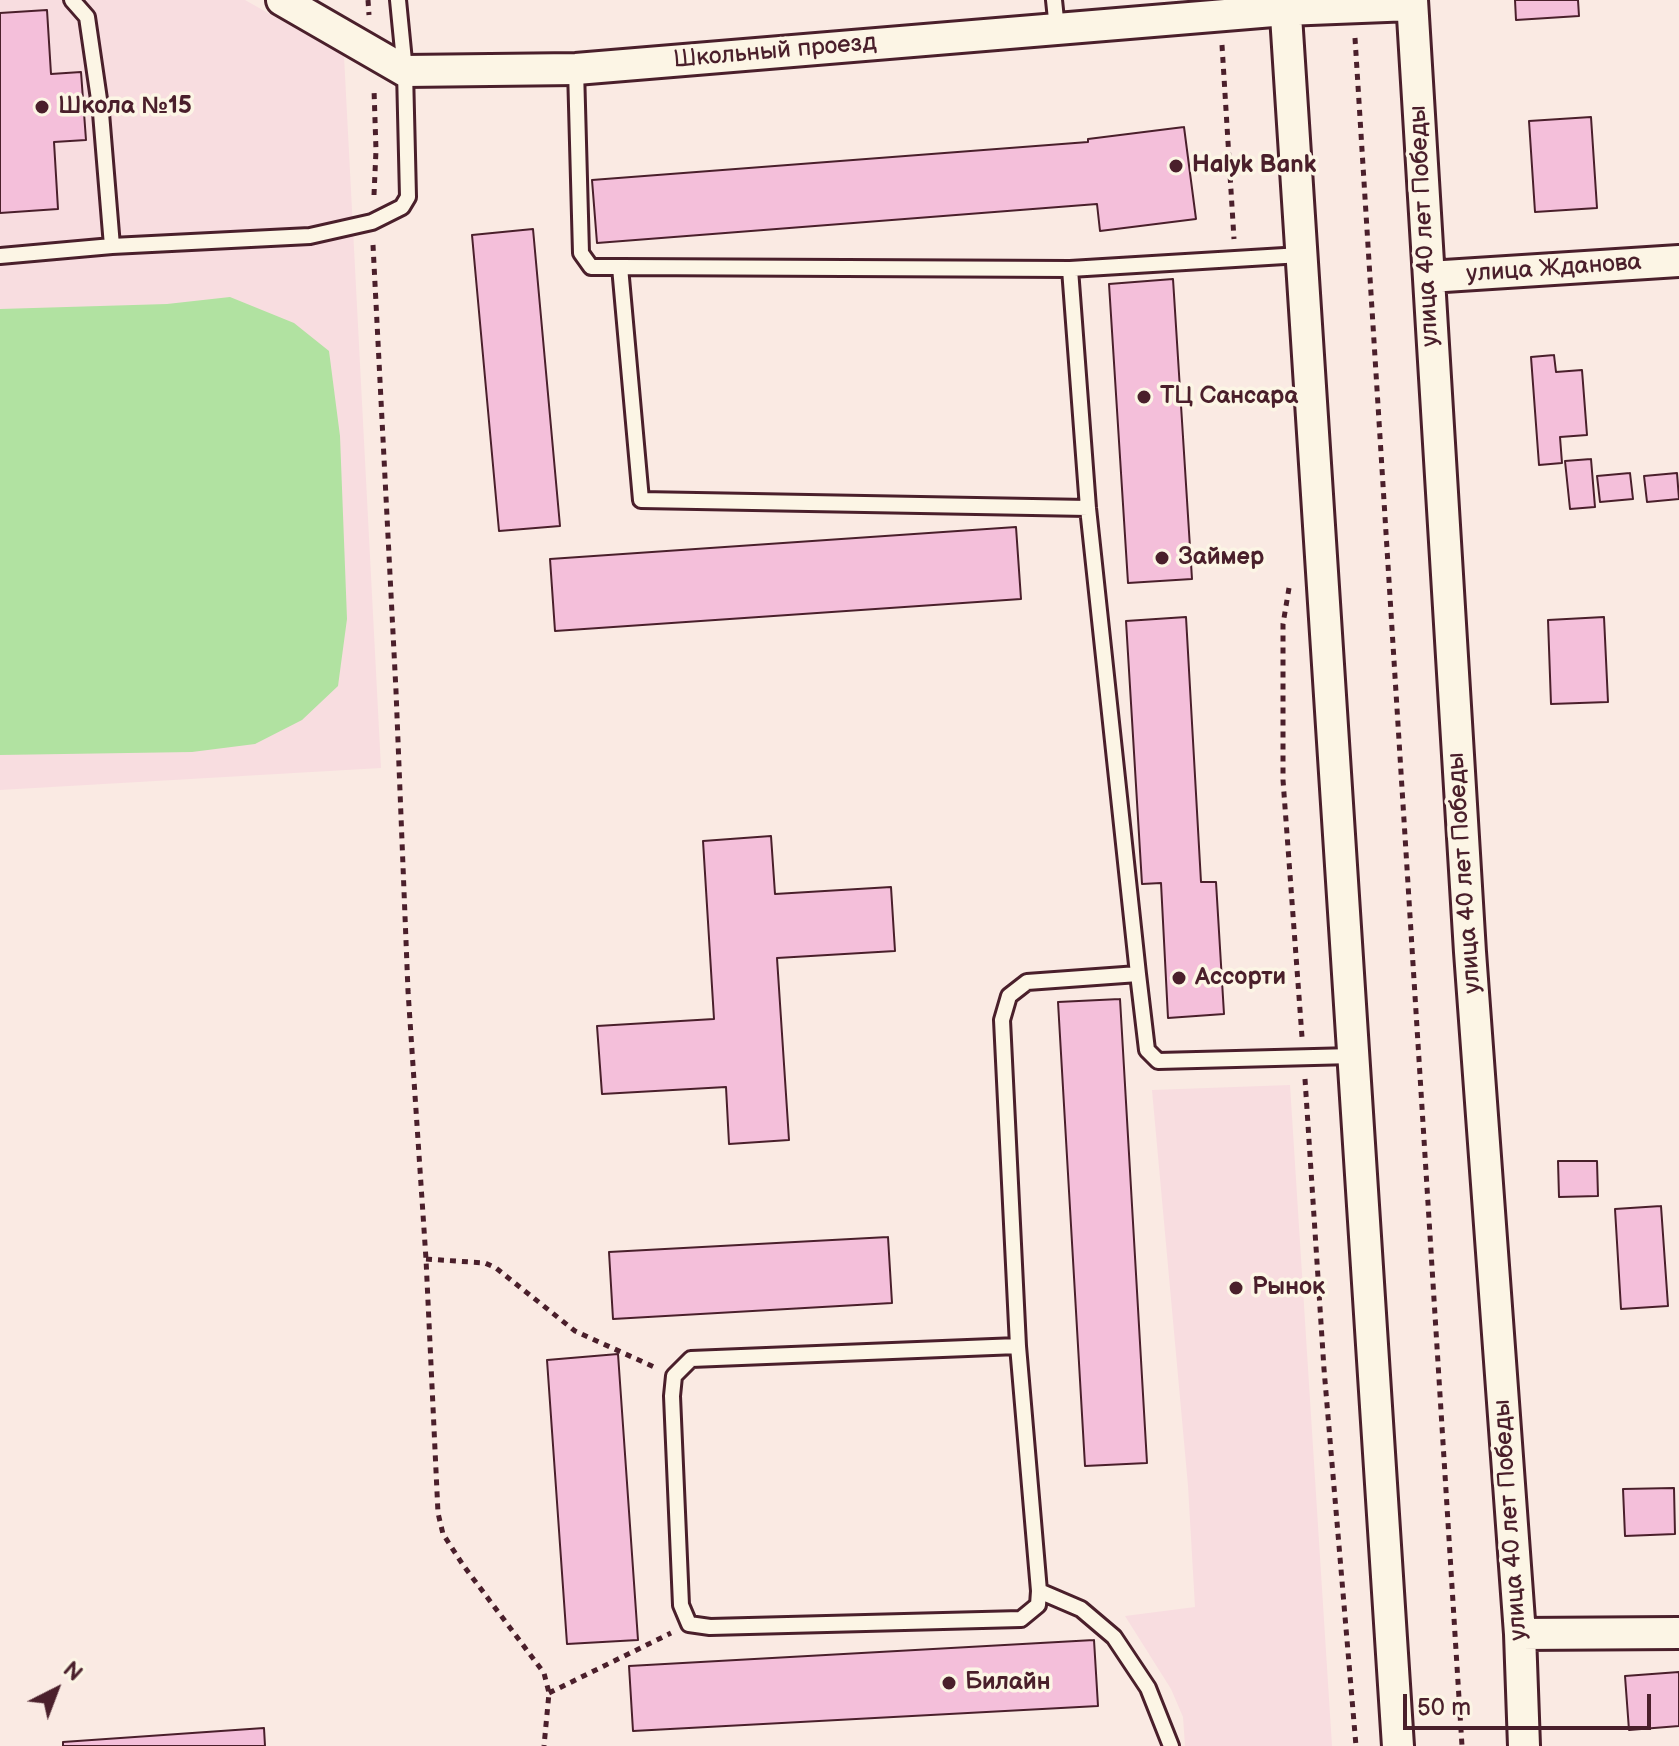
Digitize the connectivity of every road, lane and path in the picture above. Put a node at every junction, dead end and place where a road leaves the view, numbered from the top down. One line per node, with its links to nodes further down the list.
1 (72, 0): 14 (lane)
2 (282, 0): 10 (street)
3 (368, 0): 10 (path)
4 (398, 0): 12 (lane)
5 (1412, 2): 7 (street, Школьный проезд); 21 (street, улица 40 лет Победы)
6 (1285, 5): 7 (street, Школьный проезд); 9 (street, Школьный проезд); 15 (street)
7 (1353, 7): 39 (path)
8 (1055, 14): 9 (street, Школьный проезд); 11 (street, Школьный проезд)
9 (1220, 15): 17 (path)
10 (373, 53): 12 (street); 13 (path)
11 (576, 69): 12 (street, Школьный проезд); 19 (lane)
12 (405, 71): 13 (lane)
13 (372, 222): 14 (lane); 27 (path)
14 (112, 246): 16 (lane)
15 (1301, 255): 17 (lane); 25 (street)
16 (0, 256)
17 (1235, 259): 20 (lane)
18 (1679, 261): 21 (street, улица Жданова)
19 (620, 267): 20 (lane); 22 (lane)
20 (1070, 269): 22 (lane)
21 (1429, 277): 33 (street, улица 40 лет Победы)
22 (1088, 508): 24 (lane)
23 (1290, 581): 26 (path)
24 (1138, 974): 26 (lane); 28 (lane)
25 (1353, 1056): 26 (lane); 38 (street)
26 (1304, 1058): 37 (path)
27 (426, 1259): 29 (path); 34 (path)
28 (1018, 1346): 29 (lane); 30 (lane)
29 (674, 1376): 31 (lane)
30 (1039, 1591): 31 (lane); 36 (lane)
31 (689, 1624): 34 (path)
32 (1679, 1633): 33 (street)
33 (1520, 1634): 40 (street, улица 40 лет Победы)
34 (549, 1693): 35 (path)
35 (544, 1746)
36 (1171, 1746)
37 (1356, 1746)
38 (1398, 1746)
39 (1462, 1746)
40 (1524, 1746)

